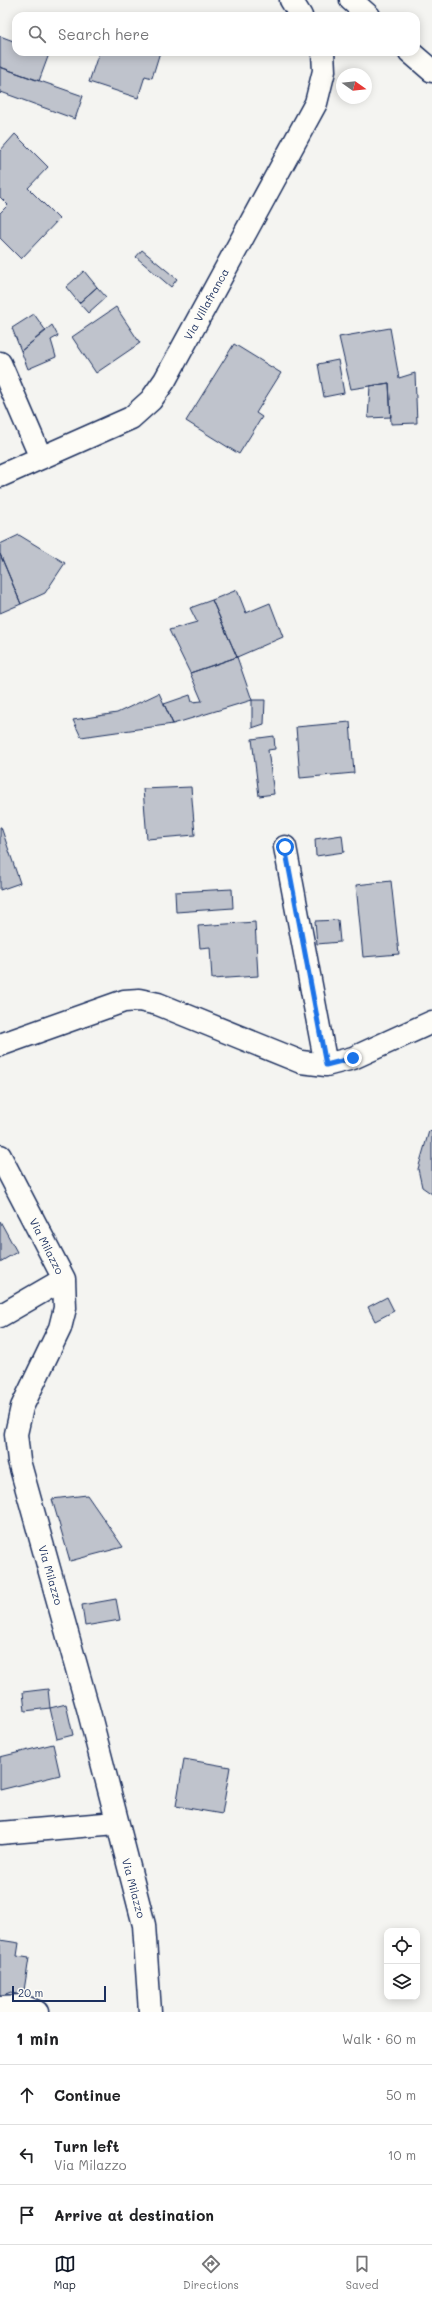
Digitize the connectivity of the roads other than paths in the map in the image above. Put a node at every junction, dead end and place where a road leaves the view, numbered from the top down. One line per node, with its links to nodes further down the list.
1 (291, 0): 3 (street)
2 (351, 0): 4 (street)
3 (298, 12)
4 (364, 12)
5 (323, 56): 9 (street, Via Villafranca)
6 (415, 56): 7 (street)
7 (432, 71)
8 (0, 363): 9 (street)
9 (41, 458): 10 (street, Via Villafranca)
10 (0, 476)
11 (285, 847): 14 (street)
12 (432, 1022): 14 (street)
13 (0, 1045): 14 (street)
14 (326, 1065)
15 (0, 1156): 16 (street, Via Milazzo)
16 (64, 1279): 17 (street); 18 (street, Via Milazzo)
17 (0, 1316)
18 (116, 1823): 19 (street); 22 (street, Via Milazzo)
19 (0, 1833)
20 (0, 2008): 21 (street)
21 (37, 2012)
22 (150, 2012)

